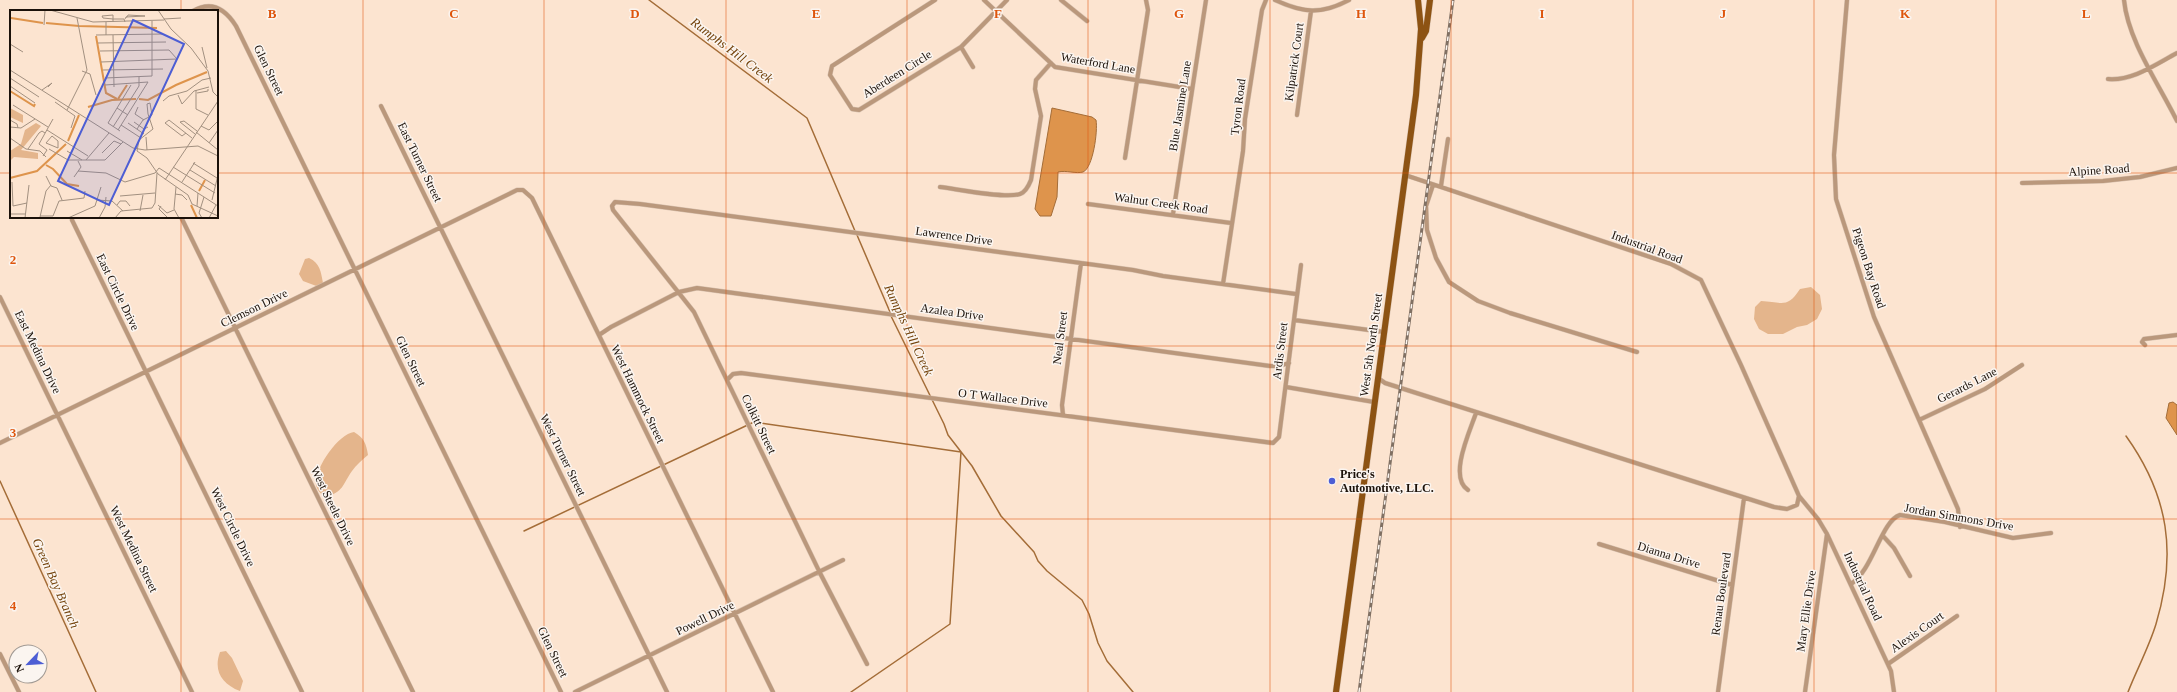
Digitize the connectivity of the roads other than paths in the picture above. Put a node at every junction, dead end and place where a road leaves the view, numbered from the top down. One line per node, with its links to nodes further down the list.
1 (935, 0): 19 (street, Aberdeen Circle)
2 (984, 0): 15 (street)
3 (1007, 0): 15 (street)
4 (1061, 0): 17 (street)
5 (1146, 0): 25 (street)
6 (1206, 0): 26 (street, Blue Jasmine Lane)
7 (1266, 0): 44 (street, Tyron Road)
8 (1275, 0): 16 (street)
9 (1349, 0): 16 (street)
10 (1418, 0): 18 (main road, West 5th North Street)
11 (1430, 0): 18 (main road)
12 (1847, 0): 71 (street, Pigeon Bay Road)
13 (2124, 0): 23 (street)
14 (196, 10): 48 (street, Glen Street)
15 (996, 11): 19 (street, Aberdeen Circle); 21 (street, Waterford Lane)
16 (1311, 11): 28 (street, Kilpatrick Court)
17 (1087, 21)
18 (1421, 39): 33 (main road, West 5th North Street)
19 (961, 47): 22 (street)
20 (2177, 53): 23 (street)
21 (1051, 63): 25 (street, Waterford Lane); 37 (street)
22 (973, 67)
23 (2150, 69): 24 (street); 29 (street)
24 (2108, 79)
25 (1136, 80): 26 (street, Waterford Lane); 31 (street)
26 (1192, 89): 41 (street, Blue Jasmine Lane)
27 (382, 106): 45 (street, East Turner Street)
28 (1297, 115)
29 (2177, 121)
30 (1448, 139): 36 (street)
31 (1125, 158)
32 (2177, 168): 34 (street, Alpine Road)
33 (1405, 175): 35 (street, Industrial Road); 55 (main road, West 5th North Street)
34 (2022, 183)
35 (1433, 185): 36 (street, Industrial Road); 60 (street)
36 (1441, 186): 75 (street, Industrial Road)
37 (940, 187)
38 (517, 190): 45 (street, Clemson Drive); 56 (street, West Hammock Street)
39 (1088, 204): 41 (street, Walnut Creek Road)
40 (612, 206): 46 (street, Lawrence Drive); 50 (street, Colkitt Street)
41 (1173, 214): 44 (street, Walnut Creek Road)
42 (181, 218): 54 (street, West Steele Drive)
43 (72, 220): 63 (street, East Circle Drive)
44 (1232, 221): 49 (street, Tyron Road)
45 (441, 228): 48 (street, Clemson Drive); 90 (street, West Turner Street)
46 (1081, 263): 49 (street, Lawrence Drive); 58 (street, Neal Street)
47 (1301, 265): 51 (street, Ardis Street)
48 (355, 270): 54 (street, Clemson Drive); 97 (street, Glen Street)
49 (1223, 284): 51 (street, Lawrence Drive)
50 (679, 292): 56 (street, Azalea Drive); 58 (street, Azalea Drive); 65 (street, Colkitt Street)
51 (1296, 294): 53 (street, Ardis Street)
52 (0, 297): 69 (street, East Medina Drive)
53 (1294, 320): 55 (street); 61 (street, Ardis Street)
54 (235, 328): 63 (street, Clemson Drive); 96 (street, West Steele Drive)
55 (1384, 332): 64 (main road, West 5th North Street)
56 (599, 335): 87 (street, West Hammock Street)
57 (2177, 335): 59 (street)
58 (1071, 338): 61 (street, Azalea Drive); 70 (street, Neal Street)
59 (2145, 345)
60 (1636, 352)
61 (1290, 363): 66 (street, Ardis Street)
62 (2022, 365): 71 (street, Gerards Lane)
63 (146, 371): 69 (street, Clemson Drive); 95 (street, West Circle Drive)
64 (1378, 378): 67 (main road, West 5th North Street); 68 (street)
65 (727, 380): 70 (street, O T Wallace Drive); 83 (street, Colkitt Street)
66 (1286, 388): 67 (street); 72 (street, Ardis Street)
67 (1374, 402): 101 (main road, West 5th North Street)
68 (1476, 413): 74 (street); 76 (street)
69 (58, 415): 73 (street, Clemson Drive); 94 (street, West Medina Street)
70 (1063, 415): 72 (street, O T Wallace Drive)
71 (1919, 420): 77 (street, Pigeon Bay Road)
72 (1277, 440)
73 (0, 443)
74 (1468, 490)
75 (1799, 496): 76 (street); 79 (street, Industrial Road)
76 (1744, 498): 86 (street, Renau Boulevard)
77 (1960, 527): 78 (street, Jordan Simmons Drive); 80 (street, Jordan Simmons Drive)
78 (2051, 533)
79 (1827, 534): 85 (street, Industrial Road); 103 (street, Mary Ellie Drive)
80 (1883, 536): 84 (street); 85 (street, Jordan Simmons Drive)
81 (1599, 544): 86 (street, Dianna Drive)
82 (843, 560): 83 (street, Powell Drive)
83 (820, 573): 87 (street, Powell Drive); 91 (street, Colkitt Street)
84 (1910, 576)
85 (1851, 584): 92 (street, Industrial Road)
86 (1732, 585): 102 (street, Renau Boulevard)
87 (734, 615): 90 (street, Powell Drive); 100 (street, West Hammock Street)
88 (1957, 616): 92 (street, Alexis Court)
89 (0, 654): 93 (street)
90 (649, 656): 98 (street, Powell Drive); 99 (street, West Turner Street)
91 (867, 664)
92 (1888, 664): 104 (street, Industrial Road)
93 (18, 692)
94 (192, 692)
95 (302, 692)
96 (413, 692)
97 (561, 692)
98 (575, 692)
99 (667, 692)
100 (773, 692)
101 (1336, 692)
102 (1718, 692)
103 (1805, 692)
104 (1894, 692)

